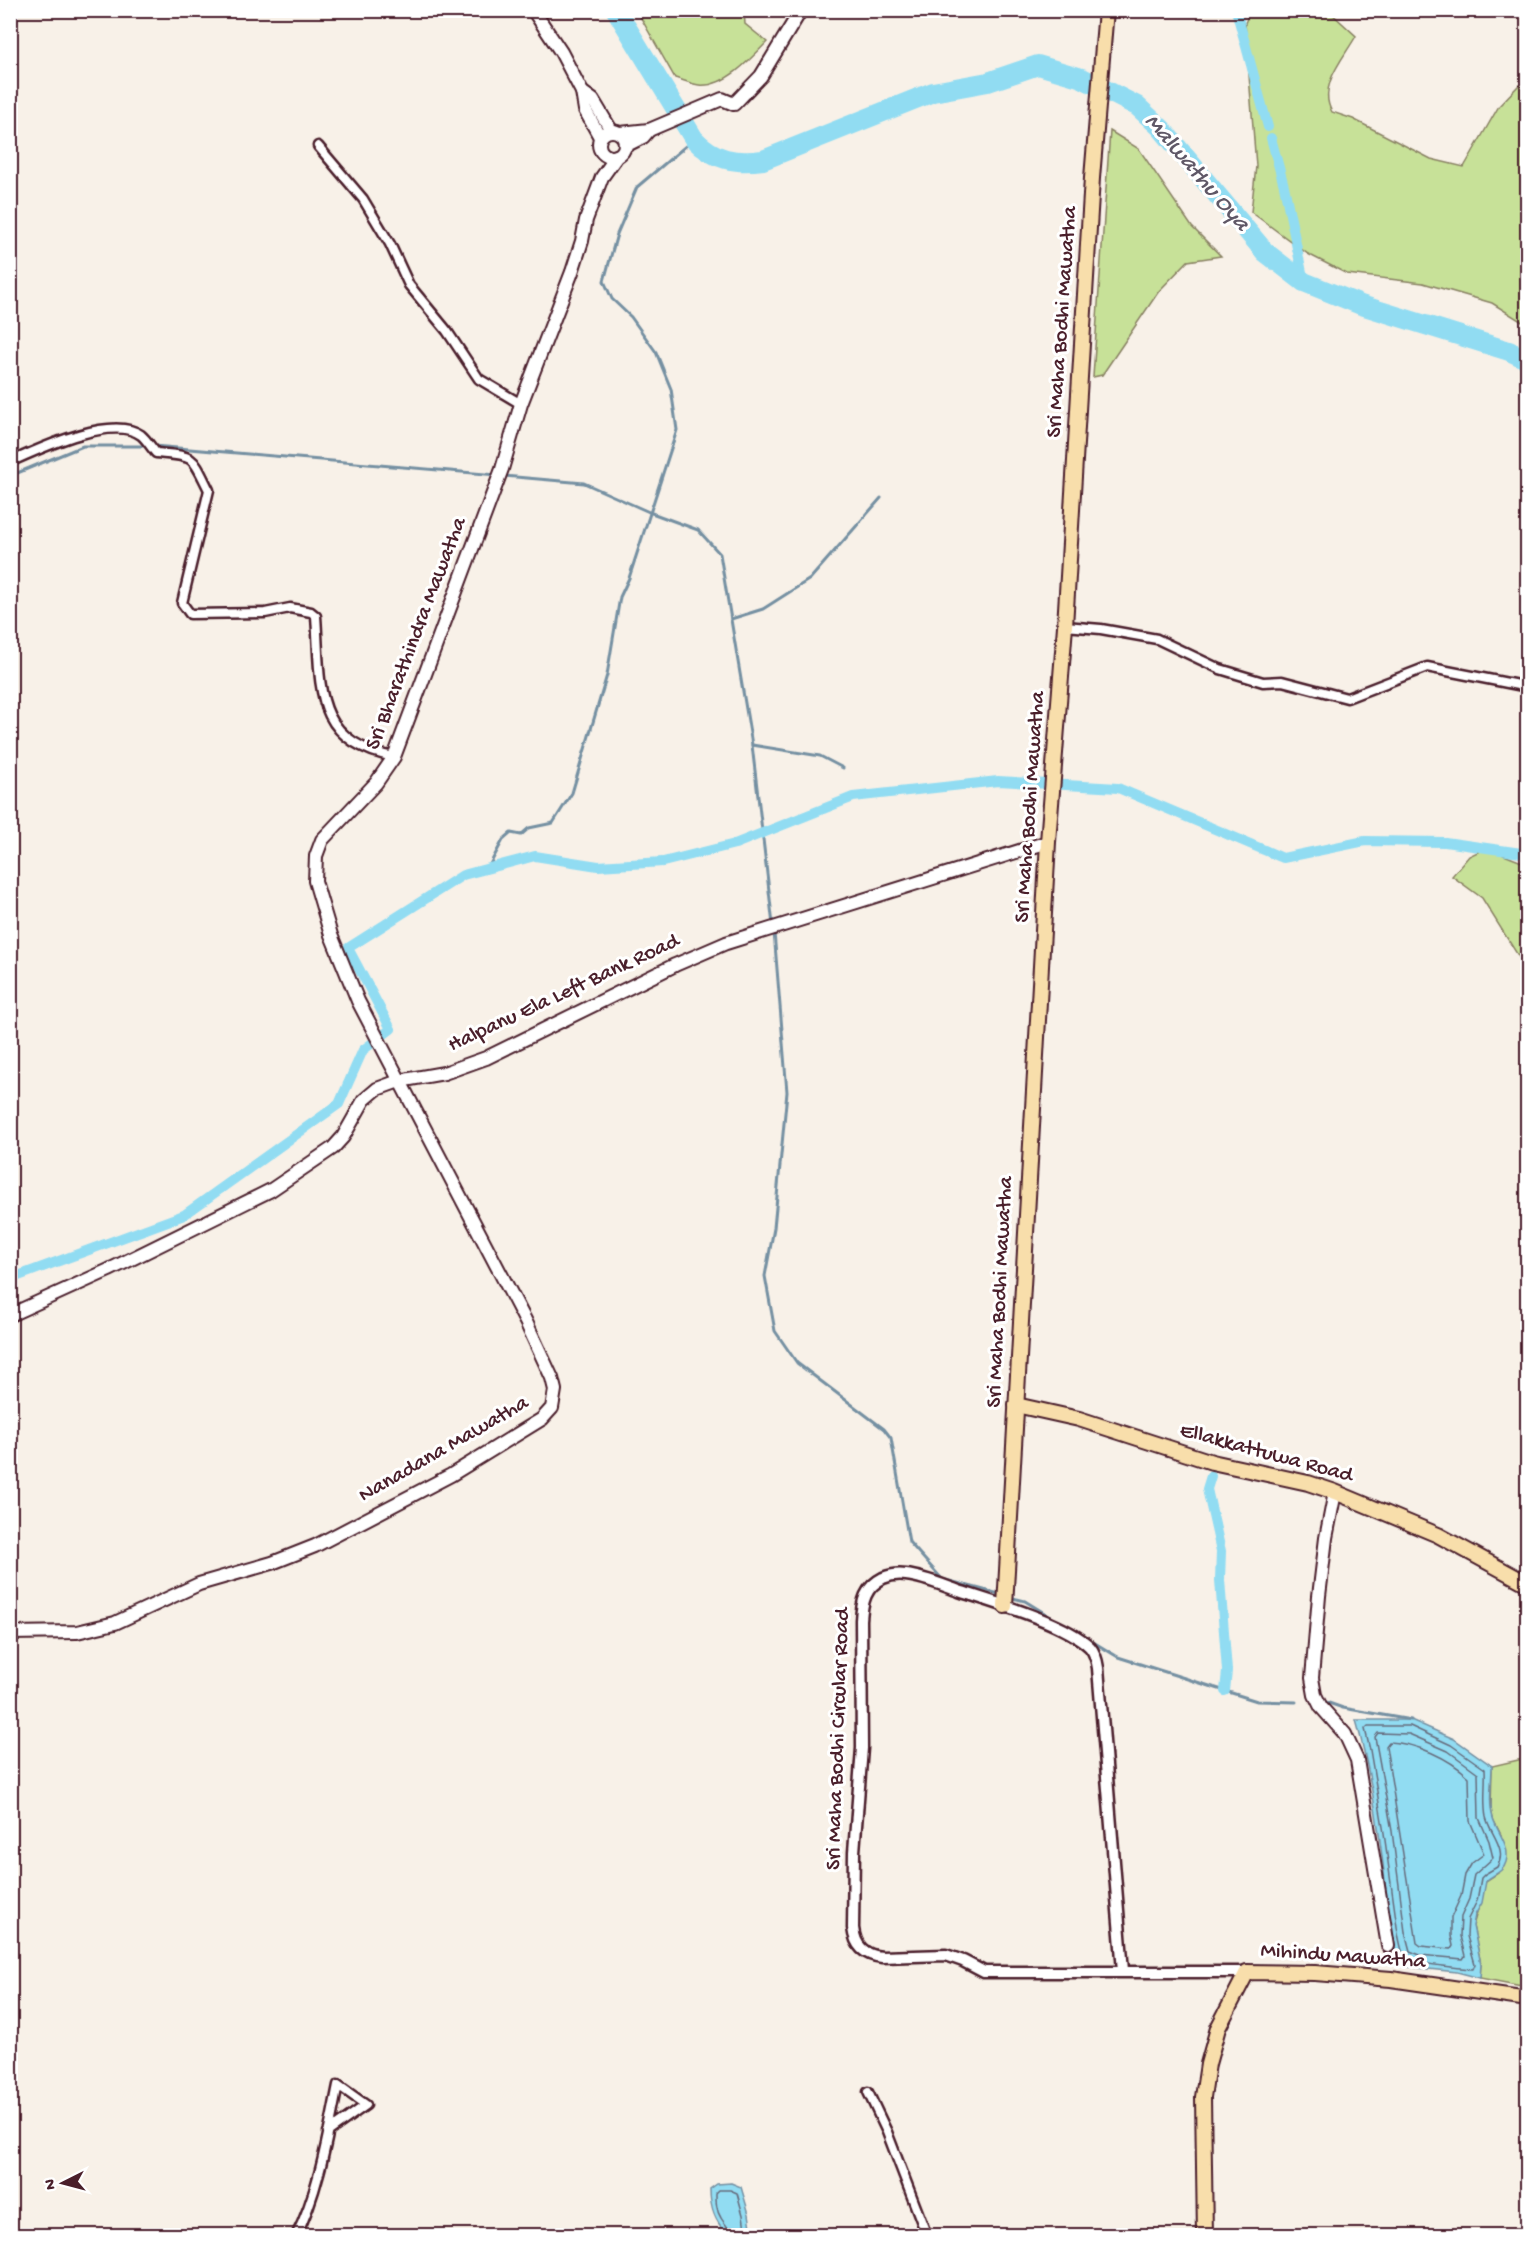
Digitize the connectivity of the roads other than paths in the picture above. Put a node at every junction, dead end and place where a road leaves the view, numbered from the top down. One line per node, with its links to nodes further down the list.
1 (532, 10): 4 (main road)
2 (801, 10): 5 (main road)
3 (1106, 10): 15 (main road, Sri Maha Bodhi Mawatha)
4 (582, 92): 6 (main road); 7 (main road)
5 (649, 130): 6 (main road); 9 (main road)
6 (616, 131): 7 (main road); 9 (main road)
7 (600, 137): 10 (main road)
8 (318, 146): 13 (street)
9 (625, 146): 11 (main road)
10 (600, 151): 11 (main road); 12 (main road, Sri Bharathindra Mawatha)
11 (617, 156): 12 (main road, Sri Bharathindra Mawatha)
12 (602, 177): 13 (main road, Sri Bharathindra Mawatha)
13 (521, 404): 17 (main road, Sri Bharathindra Mawatha)
14 (10, 462): 17 (street)
15 (1065, 626): 16 (street); 18 (main road, Sri Maha Bodhi Mawatha)
16 (1527, 687)
17 (394, 757): 19 (main road, Sri Bharathindra Mawatha)
18 (1048, 842): 19 (main road, Halpanu Ela Left Bank Road); 21 (main road, Sri Maha Bodhi Mawatha)
19 (399, 1081): 20 (main road, Halpanu Ela Left Bank Road); 25 (main road, Nanadana Mawatha)
20 (10, 1315)
21 (1016, 1405): 22 (main road, Ellakkattuwa Road); 24 (main road, Sri Maha Bodhi Mawatha)
22 (1335, 1491): 23 (main road, Ellakkattuwa Road); 26 (main road)
23 (1527, 1584)
24 (1005, 1606): 27 (street, Sri Maha Bodhi Circular Road); 27 (street, Sri Maha Bodhi Circular Road)
25 (10, 1633)
26 (1388, 1947)
27 (1123, 1971): 28 (street, Sri Maha Bodhi Circular Road)
28 (1247, 1972): 29 (main road, Mihindu Mawatha); 34 (main road, Mihindu Mawatha)
29 (1527, 1999)
30 (868, 2092): 33 (street)
31 (328, 2132): 31 (street); 32 (street)
32 (296, 2235)
33 (927, 2235)
34 (1205, 2235)

